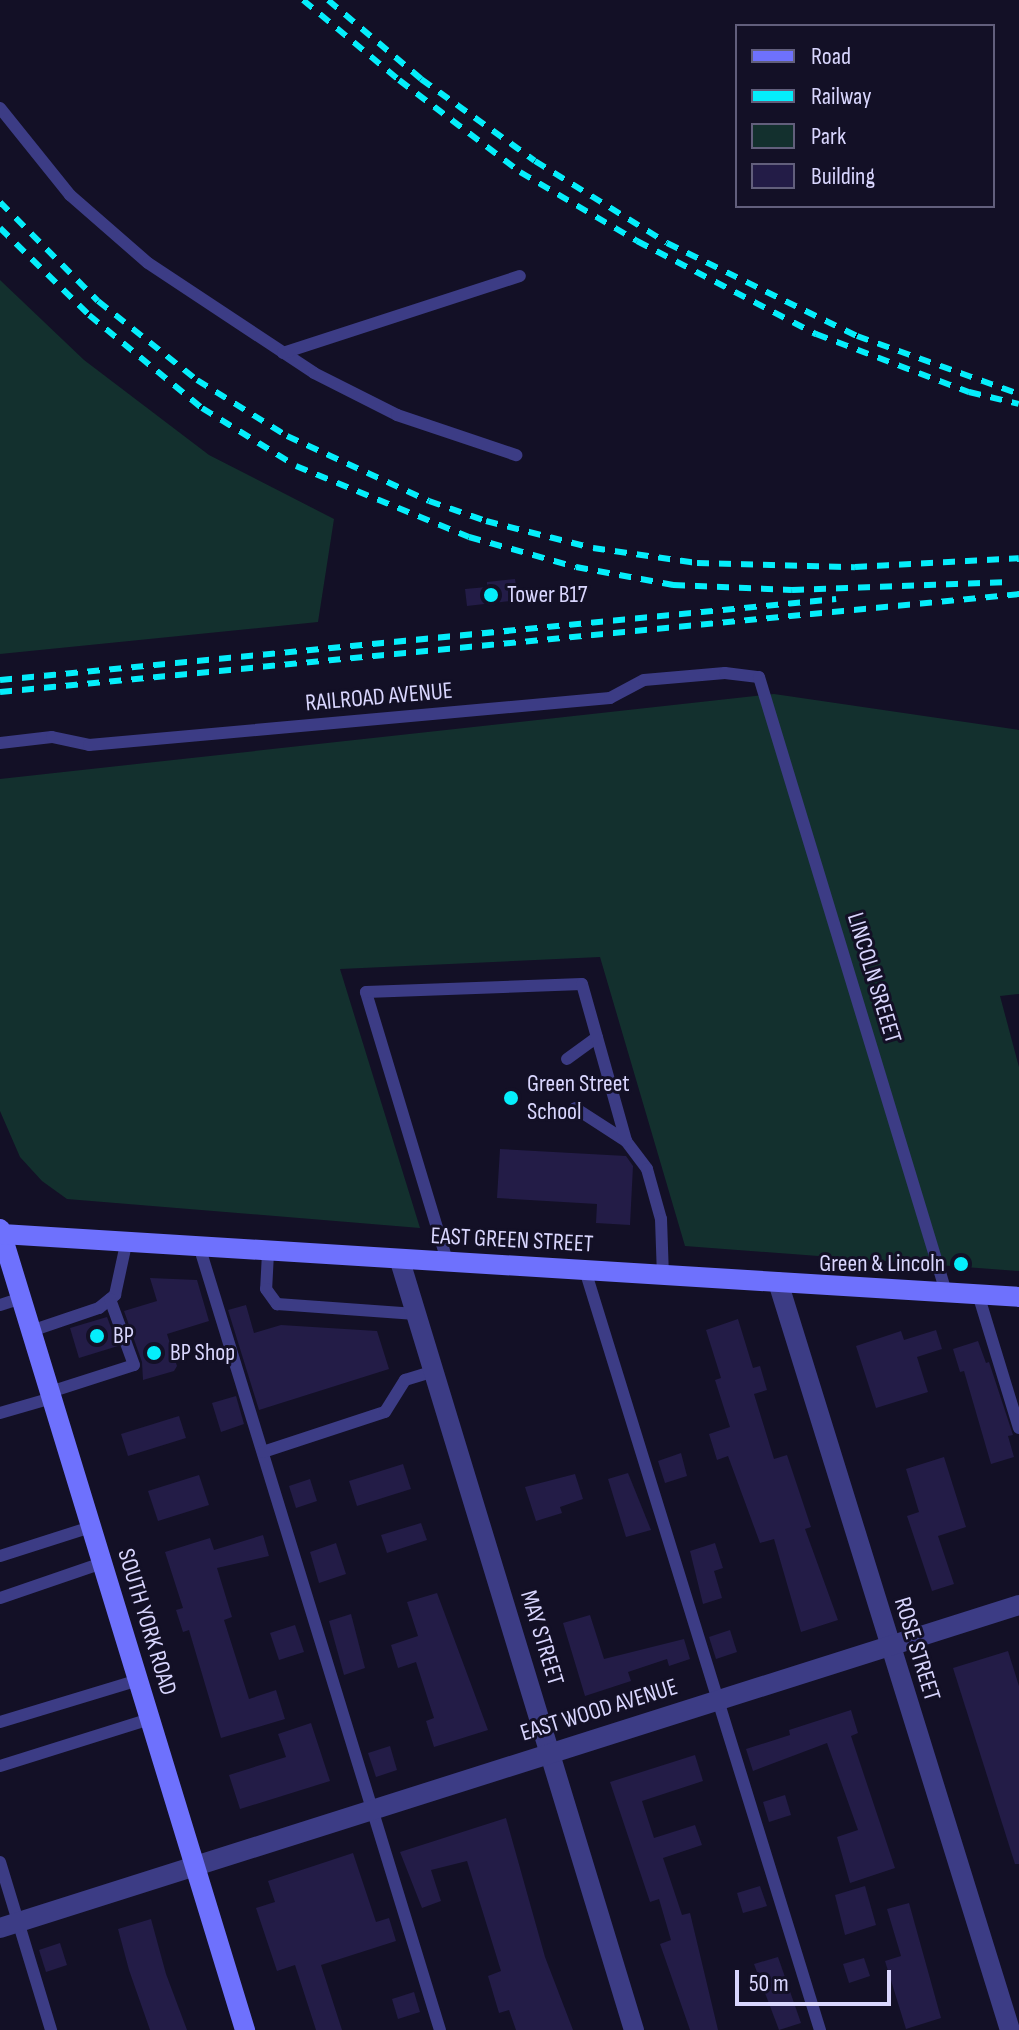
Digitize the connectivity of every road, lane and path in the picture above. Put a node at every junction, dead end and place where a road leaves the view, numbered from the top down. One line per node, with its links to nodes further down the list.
1 (0, 108): 3 (lane)
2 (520, 276): 3 (lane)
3 (283, 353): 4 (lane)
4 (516, 455)
5 (759, 677): 6 (lane, RAILROAD AVENUE); 20 (lane, LINCOLN SREEET)
6 (0, 743)
7 (597, 1037): 8 (lane); 10 (lane); 16 (lane)
8 (567, 1059)
9 (575, 1108): 10 (lane)
10 (626, 1141): 18 (lane)
11 (1, 1232): 12 (street, EAST GREEN STREET); 23 (street, SOUTH YORK ROAD)
12 (126, 1244): 13 (street, EAST GREEN STREET); 24 (lane)
13 (200, 1249): 14 (street, EAST GREEN STREET); 32 (lane)
14 (268, 1253): 15 (street, EAST GREEN STREET); 26 (lane)
15 (400, 1261): 16 (street, EAST GREEN STREET); 26 (street, MAY STREET)
16 (448, 1264): 17 (street, EAST GREEN STREET)
17 (585, 1270): 18 (street, EAST GREEN STREET); 40 (lane)
18 (663, 1275): 19 (street, EAST GREEN STREET)
19 (778, 1282): 20 (street, EAST GREEN STREET); 38 (street, ROSE STREET)
20 (946, 1292): 21 (street, EAST GREEN STREET)
21 (978, 1294): 22 (street, EAST GREEN STREET); 31 (lane)
22 (1019, 1297)
23 (21, 1298): 25 (lane); 27 (street, SOUTH YORK ROAD)
24 (110, 1299): 27 (lane); 29 (lane)
25 (0, 1305)
26 (416, 1314): 28 (street, MAY STREET)
27 (31, 1331): 29 (street, SOUTH YORK ROAD)
28 (434, 1371): 32 (lane); 43 (street, MAY STREET)
29 (51, 1395): 30 (lane); 33 (street, SOUTH YORK ROAD)
30 (0, 1413)
31 (1019, 1428)
32 (263, 1452): 45 (lane)
33 (91, 1527): 34 (lane); 35 (street, SOUTH YORK ROAD)
34 (0, 1556)
35 (102, 1563): 36 (lane); 39 (street, SOUTH YORK ROAD)
36 (0, 1598)
37 (1019, 1605): 38 (street, EAST WOOD AVENUE)
38 (889, 1646): 40 (street, EAST WOOD AVENUE); 54 (street, ROSE STREET)
39 (138, 1680): 41 (street, SOUTH YORK ROAD); 42 (lane)
40 (719, 1699): 43 (street, EAST WOOD AVENUE); 53 (lane)
41 (150, 1719): 44 (lane); 47 (street, SOUTH YORK ROAD)
42 (0, 1722)
43 (550, 1752): 45 (street, EAST WOOD AVENUE); 52 (street, MAY STREET)
44 (0, 1766)
45 (374, 1809): 47 (street, EAST WOOD AVENUE); 51 (lane)
46 (0, 1862): 48 (lane)
47 (195, 1866): 48 (street, EAST WOOD AVENUE); 50 (street, SOUTH YORK ROAD)
48 (9, 1926): 49 (lane)
49 (51, 2030)
50 (245, 2030)
51 (440, 2030)
52 (634, 2030)
53 (820, 2030)
54 (1010, 2030)

